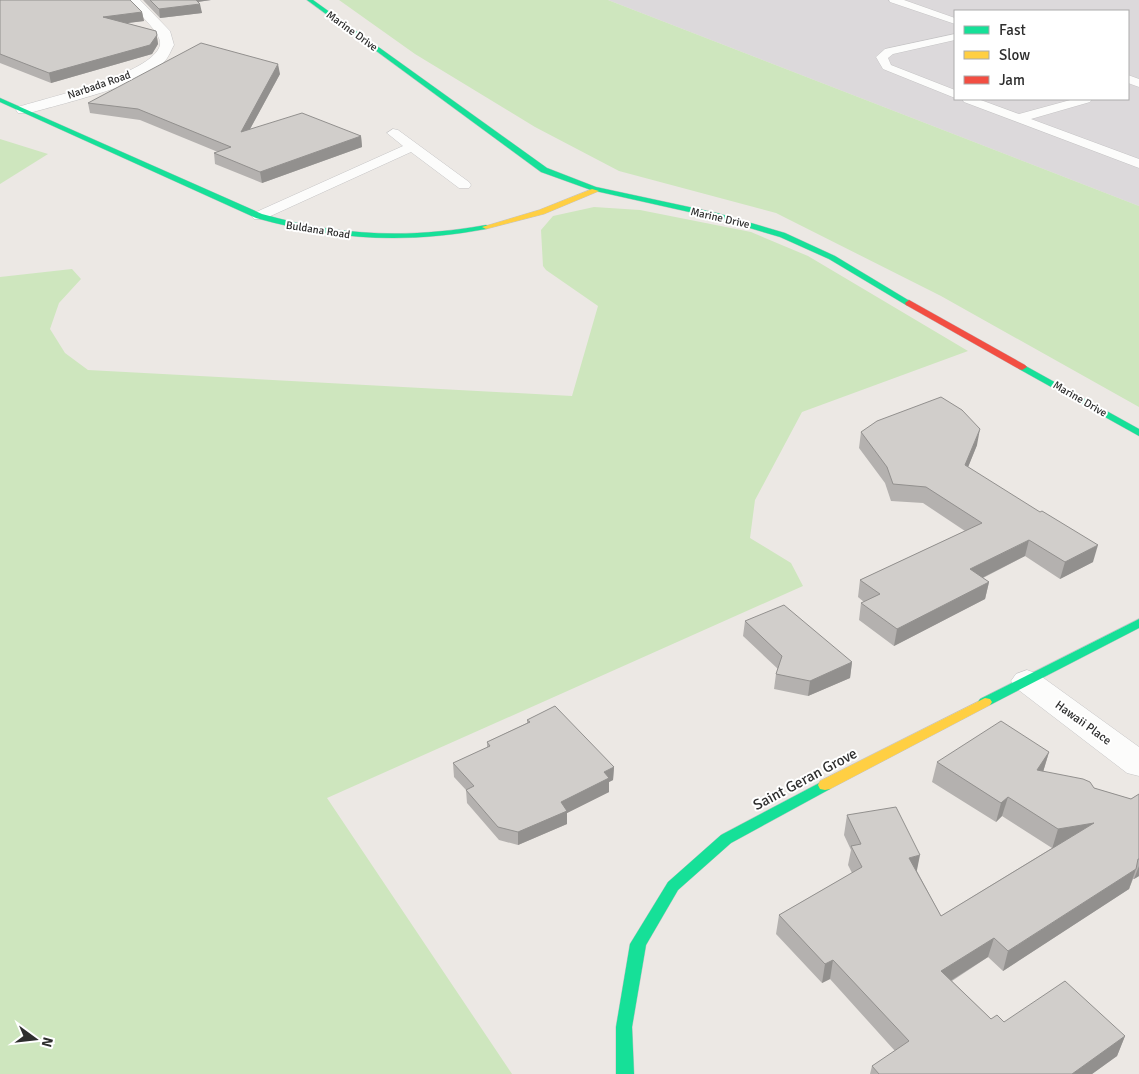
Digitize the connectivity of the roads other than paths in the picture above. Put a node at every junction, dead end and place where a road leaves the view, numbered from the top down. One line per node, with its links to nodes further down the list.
1 (133, 0): 10 (street, Narbada Road)
2 (310, 0): 16 (street, Marine Drive)
3 (894, 0): 4 (lane)
4 (954, 21)
5 (954, 37): 6 (lane)
6 (954, 94)
7 (0, 100): 10 (street, Buldana Road)
8 (971, 100): 11 (lane)
9 (1083, 100): 11 (lane)
10 (24, 110): 17 (street, Buldana Road)
11 (1020, 118): 14 (lane)
12 (393, 133): 13 (lane)
13 (412, 147): 15 (lane); 17 (lane)
14 (1139, 164)
15 (464, 185)
16 (595, 191): 17 (street, Buldana Road); 18 (street, Marine Drive)
17 (259, 216)
18 (1139, 433)
19 (1139, 623): 20 (street, Saint Geran Grove)
20 (1027, 682): 21 (street, Hawaii Place); 22 (street, Saint Geran Grove)
21 (1139, 764)
22 (625, 1074)

